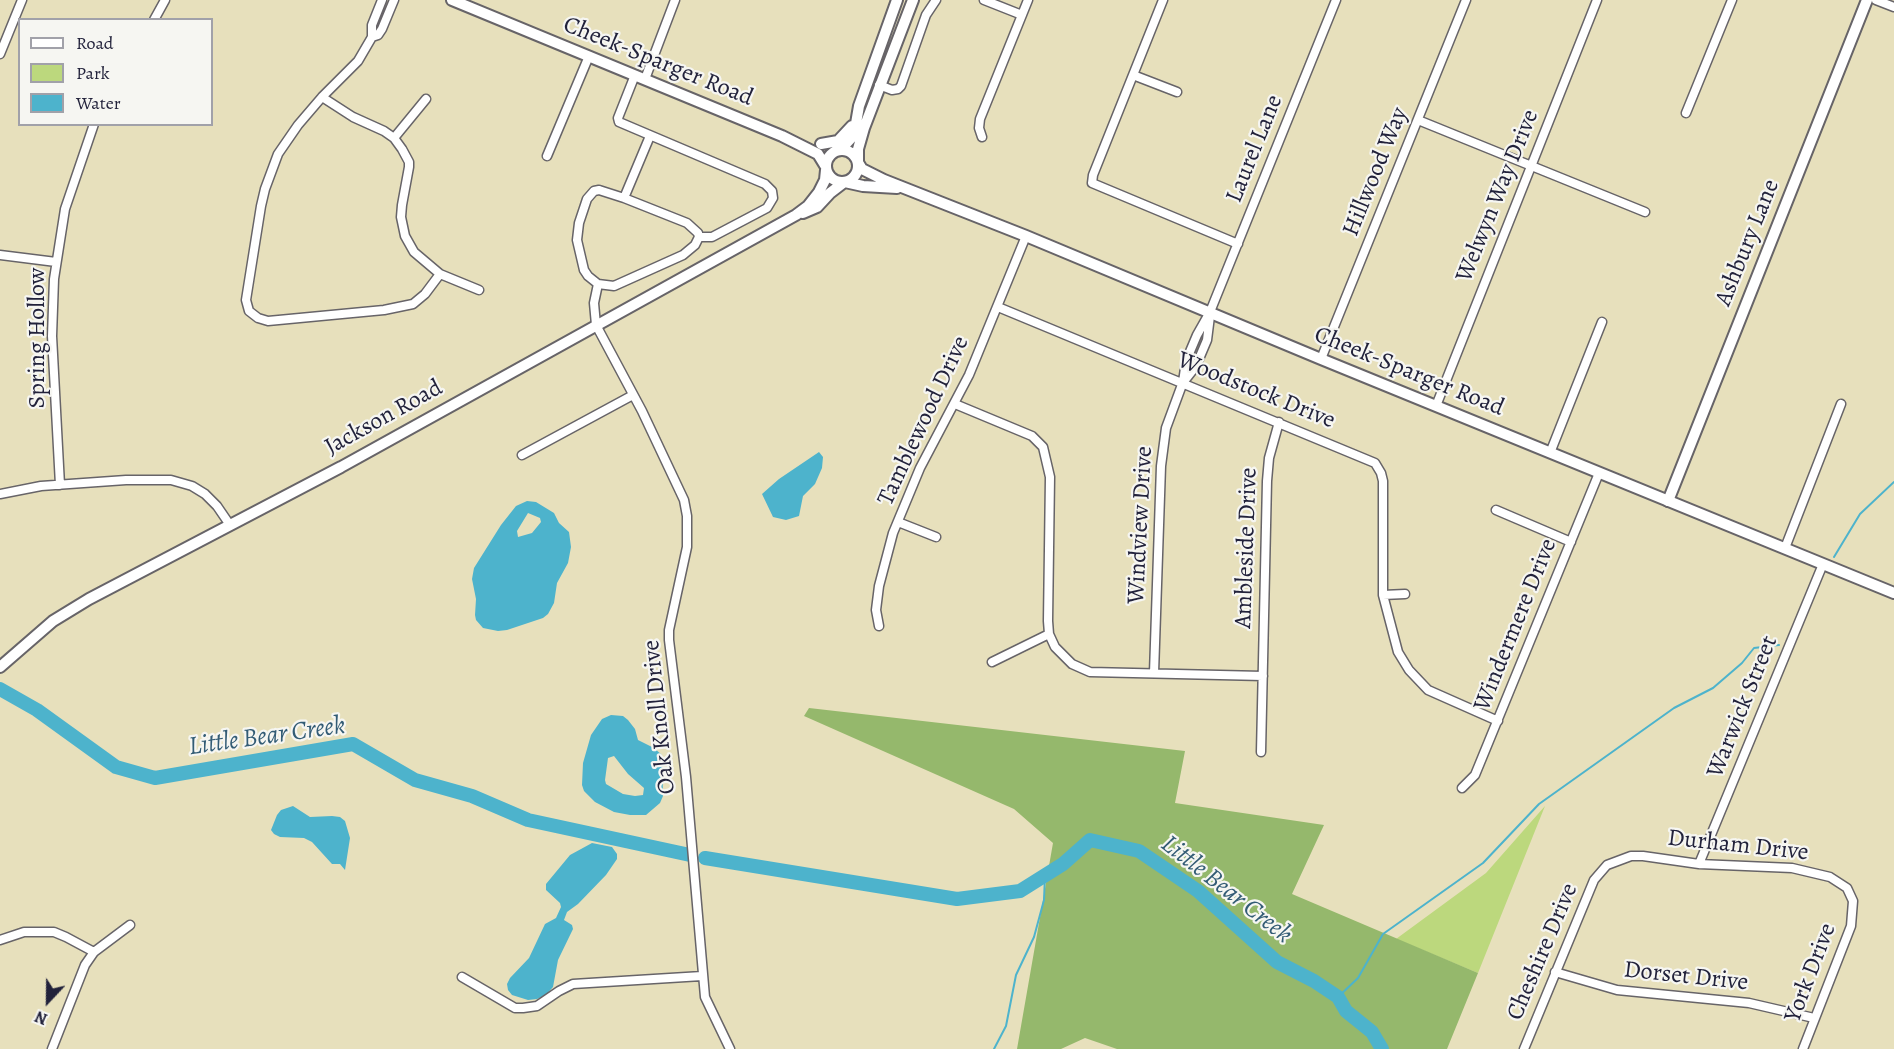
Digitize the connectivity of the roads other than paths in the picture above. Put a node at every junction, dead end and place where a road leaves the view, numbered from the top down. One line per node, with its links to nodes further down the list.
1 (22, 0): 23 (street)
2 (165, 0): 21 (street)
3 (382, 0): 22 (street)
4 (394, 0): 22 (street)
5 (452, 0): 24 (main road, Cheek-Sparger Road)
6 (675, 0): 26 (street)
7 (897, 0): 31 (main road)
8 (913, 0): 27 (main road)
9 (936, 0): 27 (street)
10 (984, 0): 20 (street)
11 (1028, 0): 20 (street)
12 (1163, 0): 25 (street)
13 (1336, 0): 52 (street, Laurel Lane)
14 (1466, 0): 33 (street, Hillwood Way)
15 (1597, 0): 43 (street, Welwyn Way Drive)
16 (1732, 0): 32 (street)
17 (1868, 0): 74 (main road, Ashbury Lane)
18 (1876, 0): 19 (street)
19 (1894, 8)
20 (1022, 15): 37 (street)
21 (155, 18)
22 (372, 37): 29 (street)
23 (0, 54)
24 (589, 56): 26 (main road, Cheek-Sparger Road); 41 (street)
25 (1133, 75): 28 (street); 52 (street)
26 (640, 77): 35 (street); 36 (main road, Cheek-Sparger Road)
27 (879, 85): 42 (main road)
28 (1178, 92)
29 (322, 97): 38 (street); 55 (street)
30 (426, 99): 38 (street)
31 (859, 106): 39 (main road); 40 (main road)
32 (1686, 113)
33 (1418, 120): 43 (street); 62 (street, Hillwood Way)
34 (93, 126): 54 (street, Spring Hollow)
35 (650, 136): 47 (street); 51 (street)
36 (782, 136): 39 (main road, Cheek-Sparger Road); 44 (main road, Cheek-Sparger Road)
37 (982, 137)
38 (394, 138): 55 (street)
39 (821, 144): 40 (main road, Cheek-Sparger Road)
40 (840, 150): 42 (main road); 44 (main road)
41 (547, 156)
42 (859, 163): 45 (main road); 46 (main road, Cheek-Sparger Road)
43 (1531, 166): 48 (street); 67 (street, Welwyn Way Drive)
44 (826, 169): 45 (main road); 49 (main road, Jackson Road)
45 (844, 182): 46 (main road, Cheek-Sparger Road); 49 (main road, Jackson Road)
46 (910, 189): 50 (main road, Cheek-Sparger Road)
47 (624, 198): 51 (street); 56 (street)
48 (1645, 212)
49 (796, 215): 61 (main road, Jackson Road)
50 (1026, 236): 58 (street, Tamblewood Drive); 59 (main road, Cheek-Sparger Road)
51 (699, 237): 56 (street)
52 (1238, 244): 59 (street, Laurel Lane)
53 (0, 255): 54 (street)
54 (56, 262): 72 (street, Spring Hollow)
55 (441, 274): 57 (street)
56 (598, 284): 61 (street)
57 (479, 290)
58 (998, 307): 63 (street, Woodstock Drive); 65 (street, Tamblewood Drive)
59 (1210, 312): 62 (main road, Cheek-Sparger Road); 63 (street, Windview Drive)
60 (1602, 322): 69 (street)
61 (596, 325): 64 (street, Oak Knoll Drive); 77 (main road, Jackson Road)
62 (1321, 359): 67 (main road, Cheek-Sparger Road)
63 (1183, 382): 68 (street, Woodstock Drive); 89 (street, Windview Drive)
64 (633, 395): 70 (street); 101 (street, Oak Knoll Drive)
65 (955, 404): 76 (street, Tamblewood Drive); 86 (street)
66 (1841, 404): 80 (street)
67 (1436, 406): 69 (main road, Cheek-Sparger Road)
68 (1279, 422): 84 (street, Woodstock Drive); 90 (street, Ambleside Drive)
69 (1550, 453): 71 (main road, Cheek-Sparger Road)
70 (522, 455)
71 (1599, 473): 74 (main road, Cheek-Sparger Road); 79 (street, Windermere Drive)
72 (60, 485): 73 (street); 77 (street)
73 (0, 494)
74 (1668, 501): 80 (main road, Cheek-Sparger Road)
75 (1496, 510): 79 (street)
76 (898, 522): 78 (street); 85 (street, Tamblewood Drive)
77 (230, 525): 88 (main road, Jackson Road)
78 (936, 537)
79 (1571, 542): 91 (street, Windermere Drive)
80 (1785, 548): 81 (main road, Cheek-Sparger Road)
81 (1823, 564): 82 (main road, Cheek-Sparger Road); 94 (street, Warwick Street)
82 (1894, 593)
83 (1405, 594): 84 (street)
84 (1383, 595): 91 (street, Woodstock Drive)
85 (879, 626)
86 (1049, 634): 87 (street); 89 (street)
87 (992, 662)
88 (0, 667)
89 (1154, 673): 90 (street)
90 (1263, 676): 92 (street, Ambleside Drive)
91 (1498, 721): 93 (street, Windermere Drive)
92 (1261, 752)
93 (1462, 788)
94 (1699, 864): 95 (street, Durham Drive); 96 (street, Durham Drive)
95 (1600, 871): 100 (street, Cheshire Drive)
96 (1853, 911): 103 (street, York Drive)
97 (130, 925): 99 (street)
98 (0, 940): 99 (street)
99 (94, 952): 104 (street)
100 (1555, 972): 103 (street, Dorset Drive); 106 (street, Cheshire Drive)
101 (702, 976): 102 (street); 105 (street, Oak Knoll Drive)
102 (462, 977)
103 (1814, 1018): 107 (street, York Drive)
104 (52, 1049)
105 (730, 1049)
106 (1524, 1049)
107 (1803, 1049)

